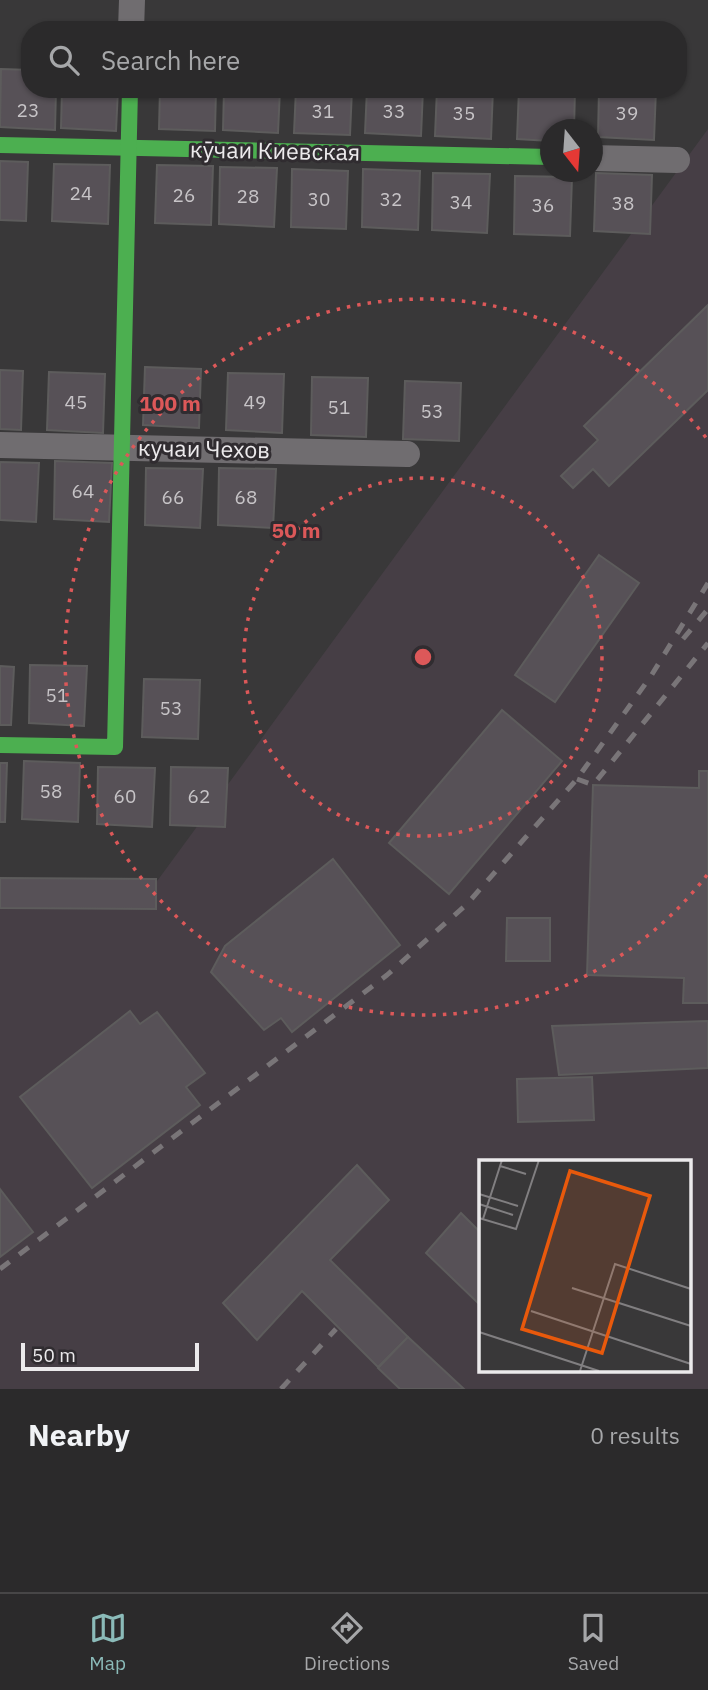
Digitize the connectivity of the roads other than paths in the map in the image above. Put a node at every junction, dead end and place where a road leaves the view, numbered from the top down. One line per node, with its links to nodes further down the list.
1 (132, 0): 2 (street)
2 (131, 21)
3 (130, 98): 5 (street)
4 (0, 145): 5 (street, кӯчаи Киевская)
5 (129, 148): 6 (street, кӯчаи Киевская); 10 (street)
6 (540, 158)
7 (603, 158): 8 (street)
8 (677, 160)
9 (0, 445): 10 (street, кучаи Чехов)
10 (122, 447): 11 (street, кучаи Чехов); 12 (street)
11 (407, 454)
12 (0, 745)

